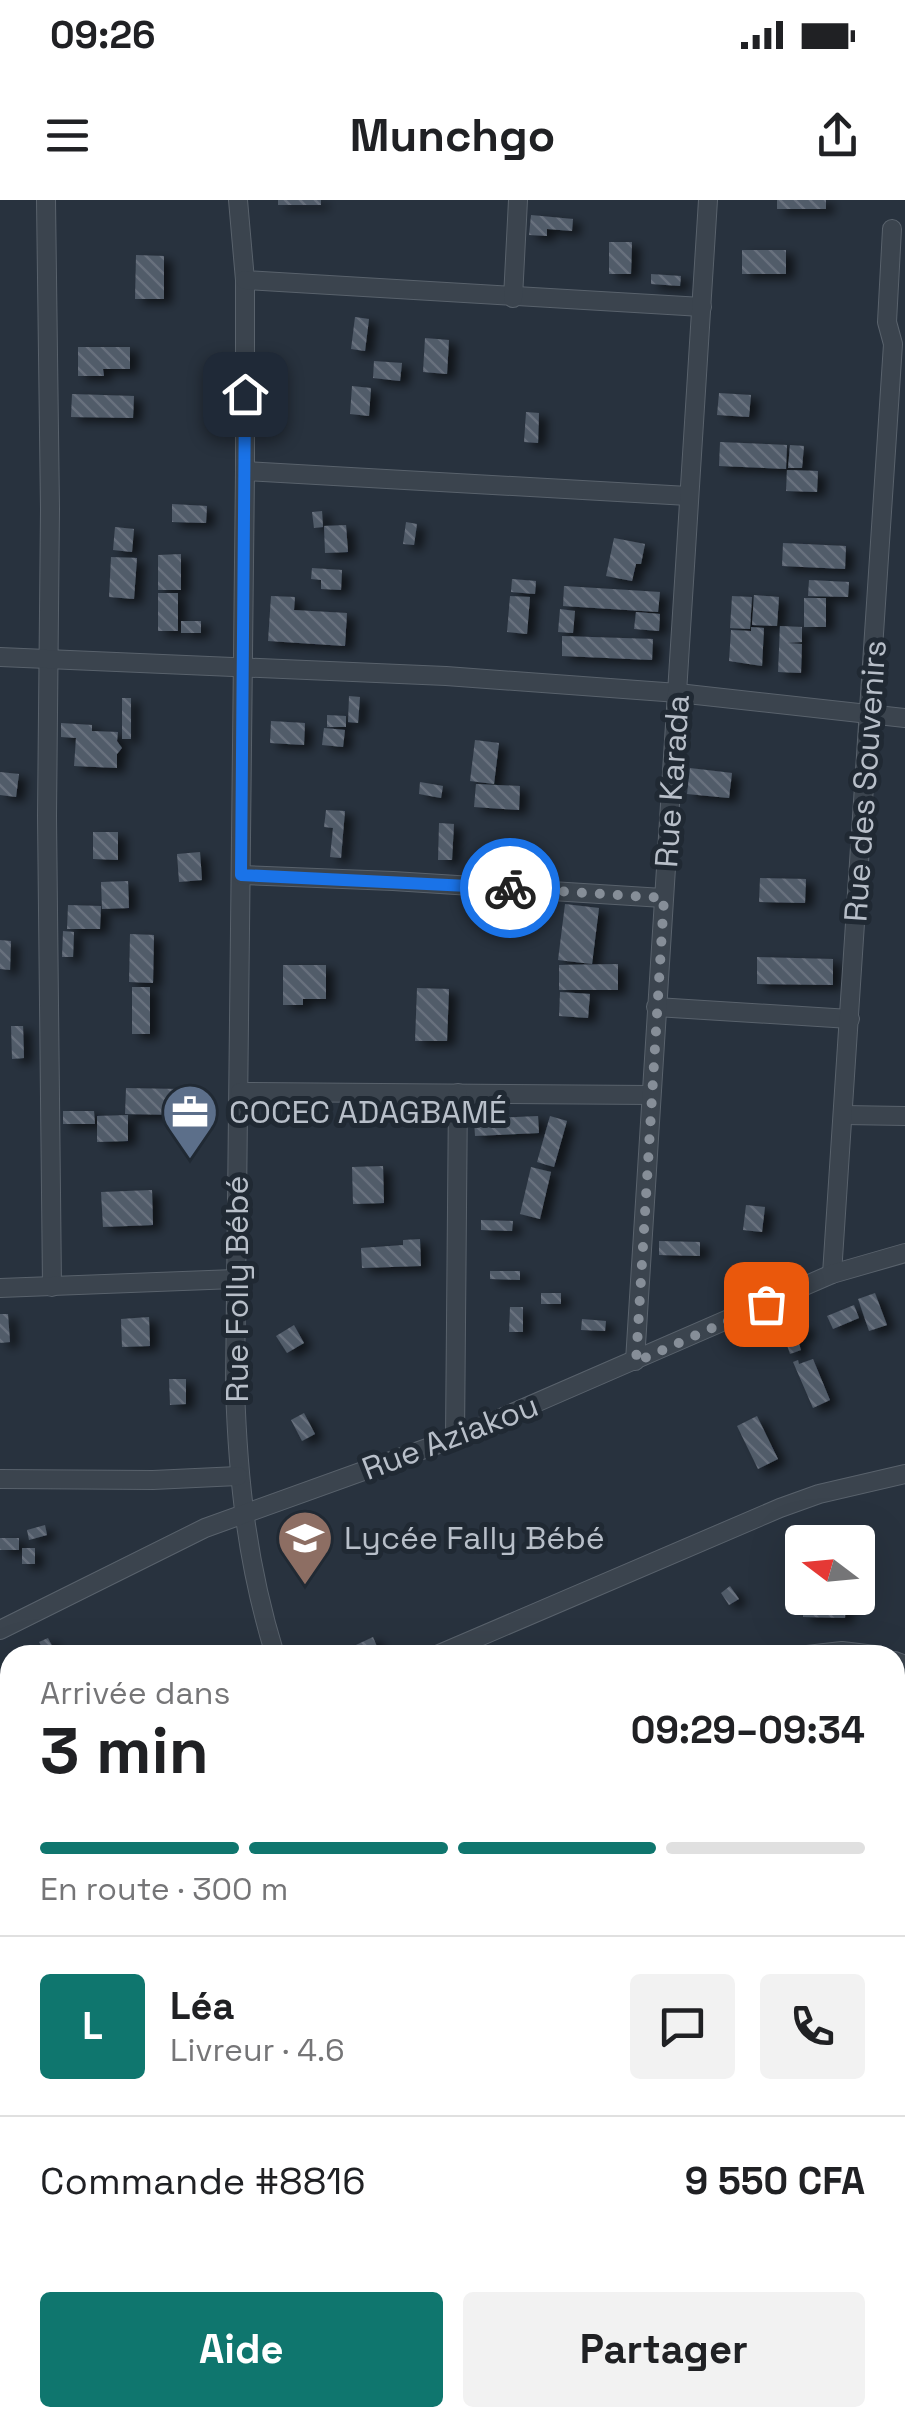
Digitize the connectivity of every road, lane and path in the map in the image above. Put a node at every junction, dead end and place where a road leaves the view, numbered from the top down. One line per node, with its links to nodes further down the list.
1 (46, 200): 13 (street)
2 (238, 200): 6 (street, Rue Folly Bébé)
3 (518, 200): 7 (street)
4 (708, 200): 8 (street, Rue Karada)
5 (892, 229): 9 (street, Rue des Souvenirs)
6 (245, 280): 7 (street); 10 (street, Rue Folly Bébé)
7 (513, 298): 8 (street)
8 (702, 308): 11 (street, Rue Karada)
9 (899, 344): 16 (street, Rue des Souvenirs)
10 (245, 471): 11 (street); 14 (street, Rue Folly Bébé)
11 (688, 496): 15 (street, Rue Karada)
12 (0, 657): 13 (street)
13 (50, 659): 14 (street); 30 (street)
14 (244, 666): 15 (street); 18 (street, Rue Folly Bébé)
15 (678, 693): 16 (street); 19 (street, Rue Karada)
16 (868, 715): 17 (street); 21 (street, Rue des Souvenirs)
17 (905, 718)
18 (241, 875): 19 (street); 22 (street, Rue Folly Bébé)
19 (664, 898): 20 (street, Rue Karada)
20 (656, 1007): 21 (street); 24 (street, Rue Karada)
21 (850, 1019): 25 (street, Rue des Souvenirs)
22 (240, 1092): 23 (street); 29 (street, Rue Folly Bébé)
23 (458, 1093): 24 (street); 33 (street)
24 (650, 1096): 32 (street, Rue Karada)
25 (844, 1115): 26 (street); 28 (street, Rue des Souvenirs)
26 (905, 1116)
27 (905, 1253): 28 (street, Rue Aziakou)
28 (832, 1274): 32 (street, Rue Aziakou)
29 (235, 1279): 30 (street); 35 (street, Rue Folly Bébé)
30 (52, 1286): 31 (street)
31 (0, 1288)
32 (636, 1362): 33 (street, Rue Aziakou)
33 (455, 1438): 37 (street, Rue Aziakou)
34 (905, 1474): 40 (street)
35 (238, 1476): 36 (street); 37 (street, Rue Folly Bébé)
36 (0, 1479)
37 (243, 1515): 38 (street, Rue Aziakou); 39 (street, Rue Folly Bébé)
38 (0, 1630)
39 (273, 1645)
40 (461, 1645)

